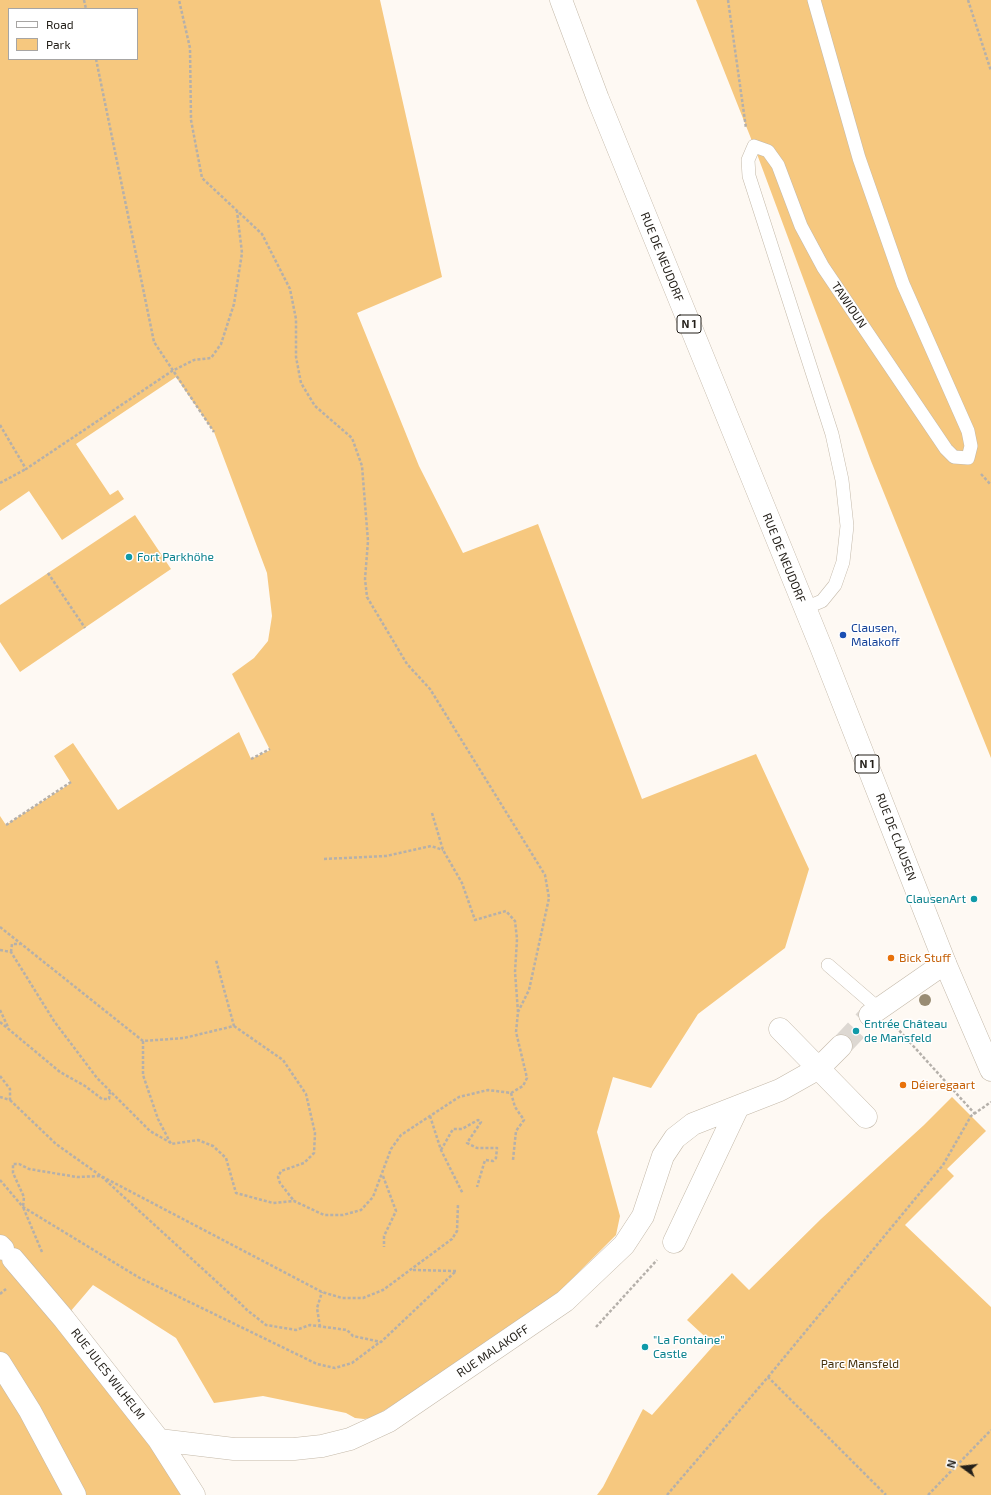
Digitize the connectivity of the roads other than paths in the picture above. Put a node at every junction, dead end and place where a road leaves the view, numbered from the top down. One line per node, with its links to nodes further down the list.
1 (561, 0): 3 (street, RUE DE NEUDORF / N 1)
2 (814, 0): 3 (lane, TAWIOUN)
3 (805, 608): 4 (street, RUE DE NEUDORF / N 1)
4 (821, 647): 5 (street, RUE DE CLAUSEN / N 1)
5 (945, 963): 7 (street); 11 (street, RUE DE CLAUSEN / N 1)
6 (828, 965): 7 (lane)
7 (875, 1012)
8 (780, 1029): 10 (street)
9 (841, 1046): 10 (street, RUE MALAKOFF)
10 (819, 1068): 12 (street, RUE MALAKOFF); 13 (street)
11 (991, 1070)
12 (738, 1107): 14 (street); 17 (street, RUE MALAKOFF)
13 (866, 1117)
14 (674, 1242)
15 (5, 1252): 17 (street, RUE JULES WILHELM)
16 (0, 1363): 18 (street)
17 (159, 1440): 19 (street, RUE JULES WILHELM)
18 (75, 1495)
19 (194, 1495)

